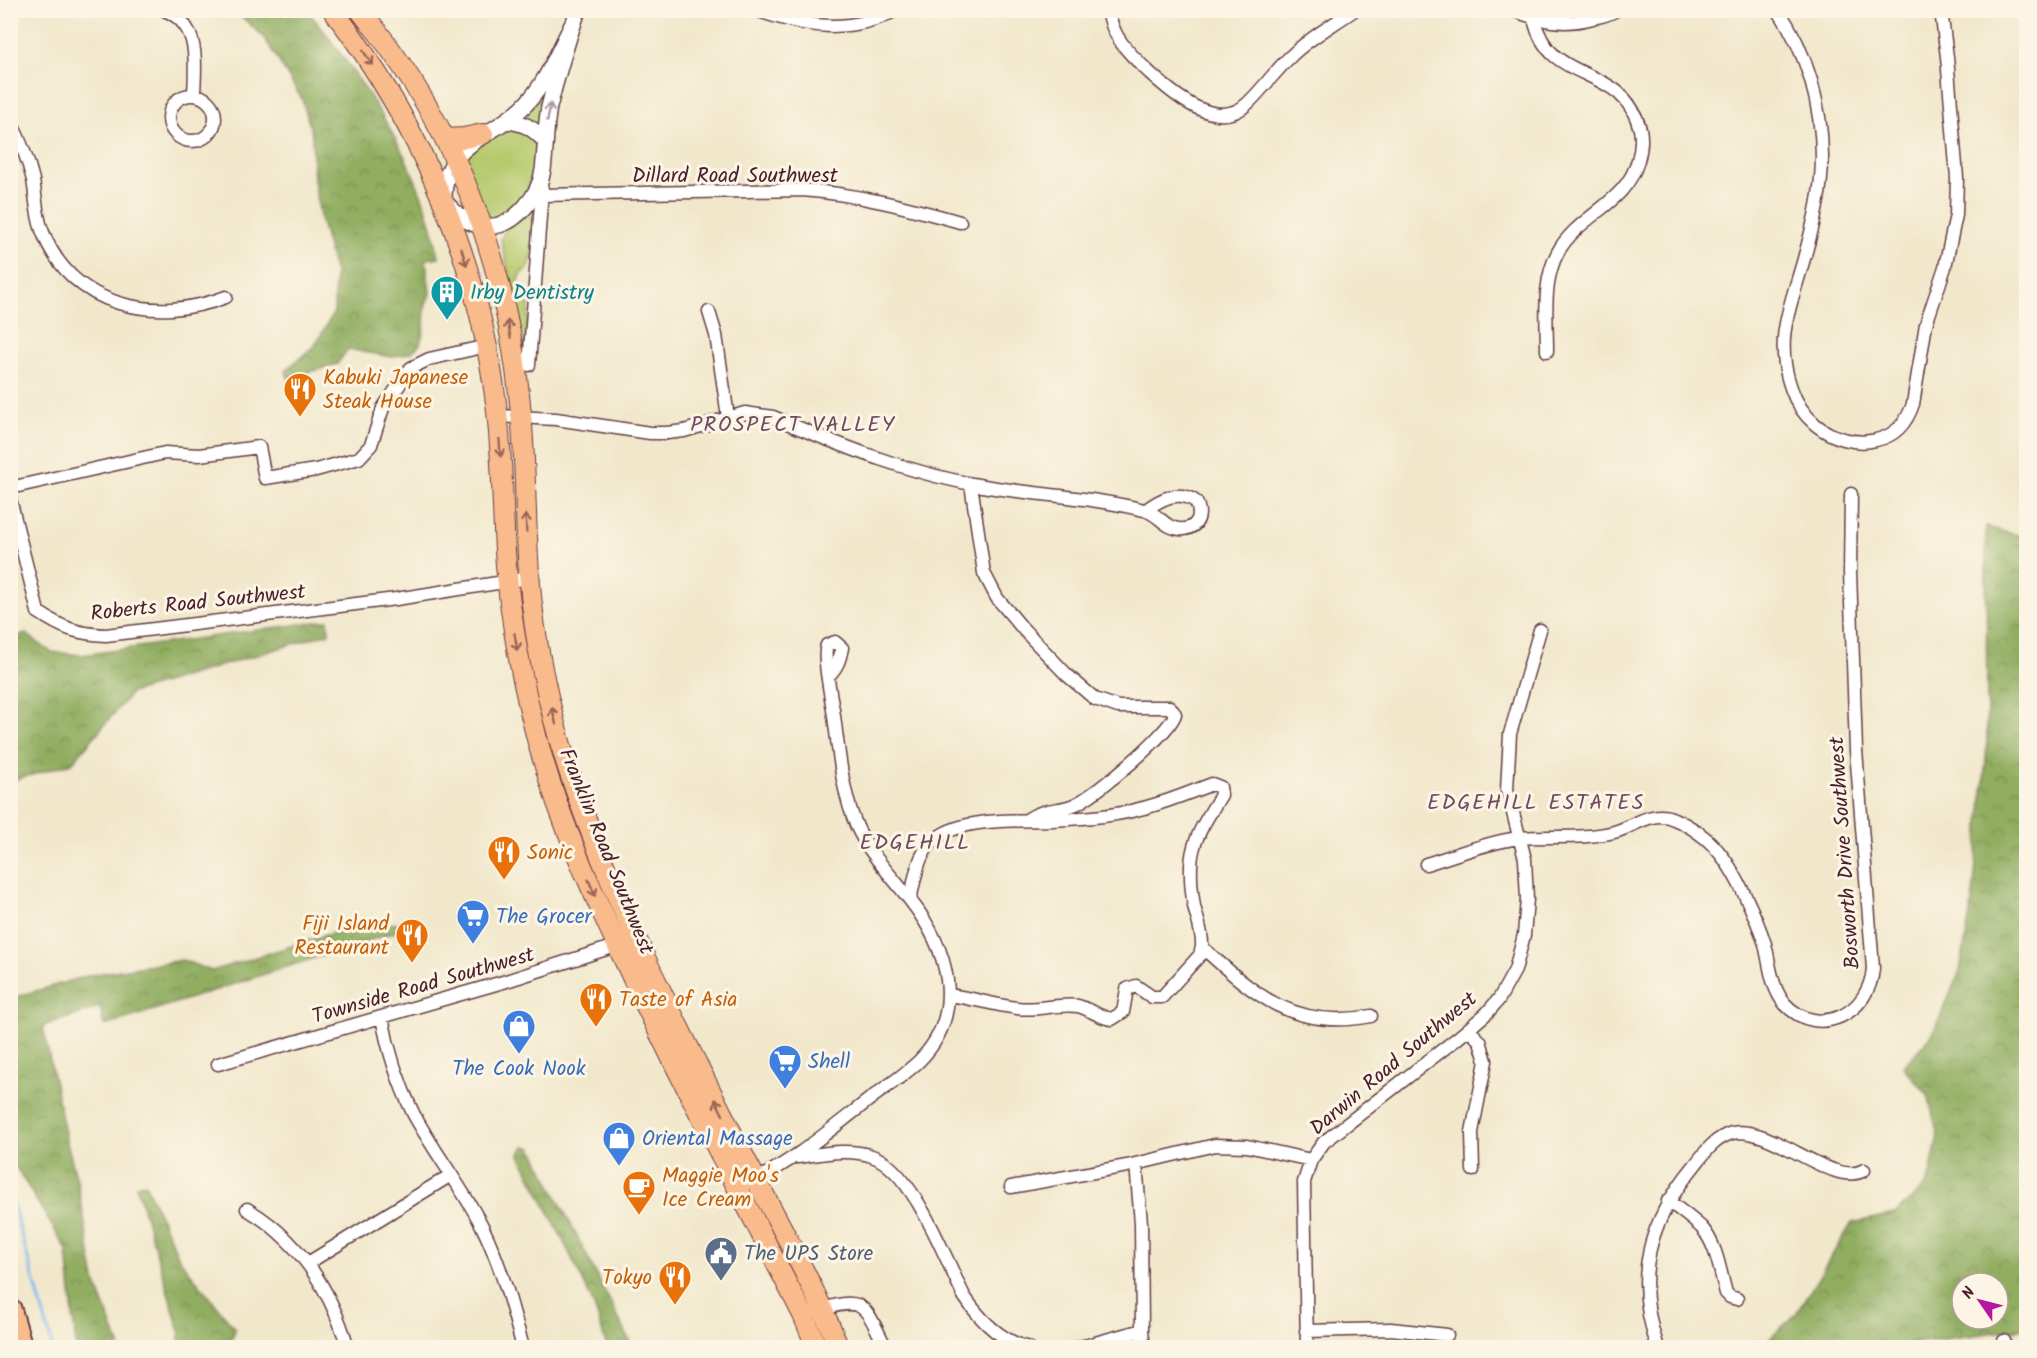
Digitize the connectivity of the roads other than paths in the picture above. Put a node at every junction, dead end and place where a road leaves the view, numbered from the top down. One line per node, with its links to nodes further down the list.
1 (164, 10): 15 (street)
2 (333, 10): 24 (main road, Franklin Road Southwest, one-way to 24)
3 (360, 10): 19 (main road, Franklin Road Southwest)
4 (756, 10): 12 (street)
5 (896, 10): 12 (street)
6 (1109, 10): 7 (street)
7 (1354, 10)
8 (1513, 10): 14 (street)
9 (1616, 10): 14 (street)
10 (1778, 10): 11 (street)
11 (1941, 10)
12 (769, 13)
13 (575, 17): 17 (street); 20 (street, one-way to 13)
14 (1534, 19): 30 (street)
15 (194, 95)
16 (10, 120): 27 (street)
17 (506, 121): 18 (street); 20 (street)
18 (483, 134): 19 (main road); 21 (street)
19 (446, 139): 21 (main road, Franklin Road Southwest)
20 (544, 140): 22 (street)
21 (455, 158): 24 (street); 26 (main road, Franklin Road Southwest)
22 (543, 170): 23 (street); 26 (street)
23 (542, 195): 25 (street, Dillard Road Southwest); 31 (street)
24 (444, 201): 26 (street); 29 (main road, Franklin Road Southwest, one-way to 29)
25 (960, 222)
26 (483, 227): 33 (main road, Franklin Road Southwest, one-way to 26)
27 (226, 297)
28 (710, 312): 34 (street)
29 (487, 346): 32 (main road, Franklin Road Southwest); 36 (street)
30 (1547, 351)
31 (529, 365)
32 (497, 416): 33 (street); 42 (main road, Franklin Road Southwest, one-way to 42)
33 (521, 416): 34 (street); 41 (main road, Franklin Road Southwest, one-way to 33)
34 (728, 417): 35 (street)
35 (971, 484): 39 (street); 45 (street)
36 (10, 488)
37 (1851, 494): 46 (street, Bosworth Drive Southwest)
38 (10, 499): 40 (street)
39 (1146, 510)
40 (16, 549): 42 (street, Roberts Road Southwest)
41 (529, 578): 42 (street); 49 (main road, Franklin Road Southwest, one-way to 41)
42 (508, 581): 50 (main road, Franklin Road Southwest, one-way to 50)
43 (1540, 630): 46 (street, Darwin Road Southwest)
44 (828, 676): 48 (street)
45 (1028, 820): 48 (street); 51 (street)
46 (1521, 838): 47 (street, Bosworth Drive Southwest); 55 (street, Darwin Road Southwest)
47 (1426, 864)
48 (910, 899): 52 (street)
49 (637, 938): 50 (street, Townside Road Southwest); 63 (main road, Franklin Road Southwest, one-way to 49)
50 (618, 946): 54 (street, Townside Road Southwest); 65 (main road, Franklin Road Southwest)
51 (1203, 947): 52 (street); 53 (street)
52 (949, 995): 57 (street)
53 (1371, 1016)
54 (382, 1017): 56 (street, Townside Road Southwest); 62 (street)
55 (1468, 1029): 58 (street, Darwin Road Southwest); 60 (street)
56 (218, 1064)
57 (797, 1157): 63 (street); 82 (street)
58 (1311, 1160): 59 (street, Darwin Road Southwest); 74 (street)
59 (1136, 1164): 64 (street, Darwin Road Southwest); 73 (street)
60 (1473, 1170)
61 (1864, 1170): 66 (street)
62 (451, 1174): 68 (street); 78 (street)
63 (756, 1180): 65 (street); 70 (main road, Franklin Road Southwest)
64 (1011, 1187)
65 (737, 1189): 72 (main road, Franklin Road Southwest)
66 (1668, 1200): 69 (street); 86 (street)
67 (247, 1209): 68 (street)
68 (308, 1263): 77 (street)
69 (1737, 1299)
70 (822, 1309): 72 (street); 80 (main road, Franklin Road Southwest); 81 (street)
71 (10, 1310): 76 (highway)
72 (803, 1315): 79 (main road, Franklin Road Southwest)
73 (1142, 1330): 83 (street); 84 (street)
74 (1306, 1331): 75 (street); 85 (street)
75 (1448, 1335)
76 (21, 1347)
77 (348, 1347)
78 (523, 1347)
79 (817, 1347)
80 (839, 1347)
81 (886, 1347)
82 (1029, 1347)
83 (1077, 1347)
84 (1144, 1347)
85 (1307, 1347)
86 (1658, 1347)

